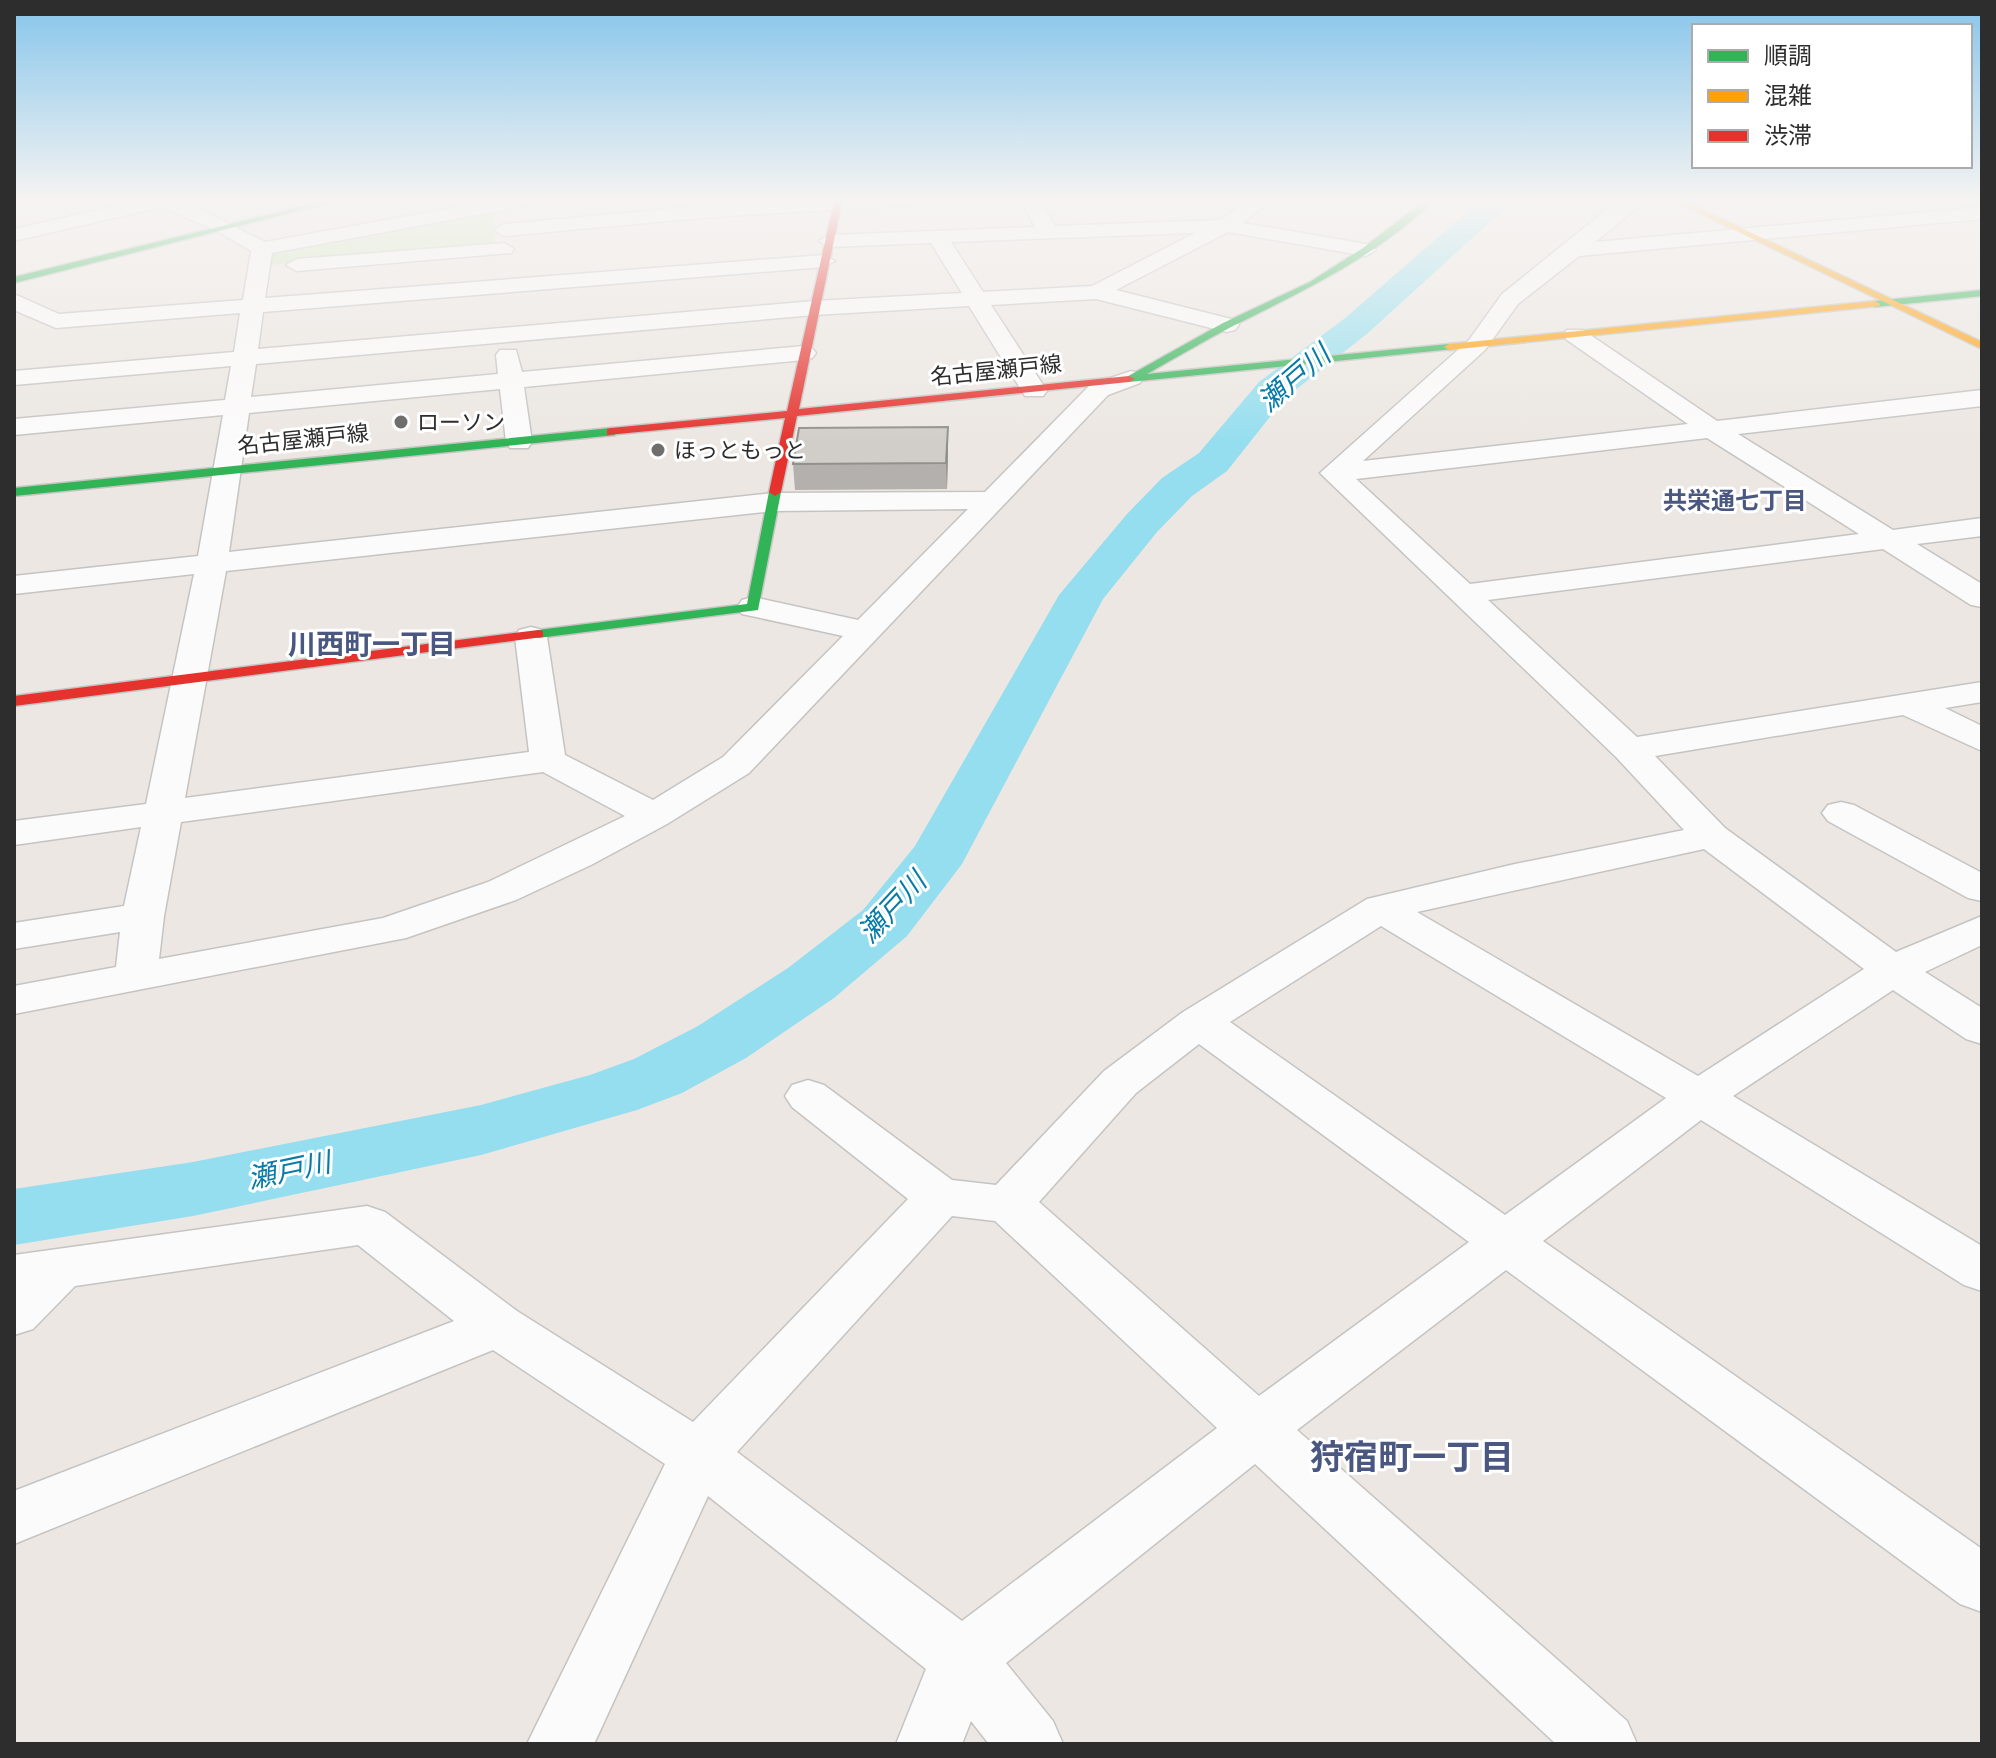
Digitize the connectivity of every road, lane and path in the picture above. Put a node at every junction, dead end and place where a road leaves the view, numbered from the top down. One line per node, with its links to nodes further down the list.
1 (257, 281): 17 (street)
2 (505, 281): 19 (street)
3 (623, 281): 19 (street)
4 (820, 281): 18 (main road)
5 (963, 281): 13 (street)
6 (1117, 281): 11 (street)
7 (1318, 281): 20 (main road)
8 (1533, 281): 23 (street)
9 (1849, 281): 16 (main road)
10 (1877, 281): 14 (main road)
11 (1096, 292): 13 (street); 20 (street)
12 (1982, 293): 14 (main road, 名古屋瀬戸線)
13 (974, 299): 18 (street); 30 (street)
14 (1918, 300): 16 (main road, 名古屋瀬戸線); 21 (main road)
15 (14, 301): 17 (street)
16 (1894, 302): 22 (main road, 名古屋瀬戸線); 24 (main road)
17 (252, 306): 19 (street); 26 (street)
18 (814, 308): 19 (street); 25 (main road)
19 (505, 310): 26 (street); 29 (street)
20 (1227, 325): 28 (main road)
21 (1982, 331)
22 (1575, 335): 23 (main road, 名古屋瀬戸線); 35 (street)
23 (1477, 345): 28 (main road, 名古屋瀬戸線); 38 (street)
24 (1982, 346)
25 (804, 353): 29 (street); 33 (main road)
26 (246, 356): 27 (street); 32 (street)
27 (14, 378)
28 (1131, 378): 30 (main road, 名古屋瀬戸線); 40 (street)
29 (509, 381): 32 (street); 36 (street)
30 (1034, 391): 33 (main road, 名古屋瀬戸線)
31 (1982, 398): 35 (street)
32 (238, 406): 34 (street); 37 (street)
33 (790, 414): 36 (main road, 名古屋瀬戸線); 41 (main road)
34 (14, 427)
35 (1715, 431): 38 (street); 43 (street)
36 (519, 442): 37 (main road, 名古屋瀬戸線)
37 (225, 471): 39 (main road, 名古屋瀬戸線); 44 (street)
38 (1334, 473): 46 (street)
39 (14, 492)
40 (990, 500): 41 (street); 49 (street)
41 (773, 502): 44 (street); 48 (main road)
42 (1982, 527): 43 (street)
43 (1889, 539): 46 (street); 47 (street)
44 (212, 563): 45 (street); 51 (street)
45 (14, 585)
46 (1463, 594): 56 (street)
47 (1982, 598)
48 (753, 607): 49 (street); 50 (main road)
49 (864, 631): 60 (street)
50 (531, 637): 51 (main road); 57 (street)
51 (187, 679): 53 (main road); 58 (street)
52 (1982, 692): 54 (street)
53 (14, 701)
54 (1908, 704): 55 (street); 56 (street)
55 (1982, 740)
56 (1629, 749): 62 (street)
57 (548, 760): 58 (street); 60 (street)
58 (163, 812): 61 (street); 65 (street)
59 (1841, 813): 63 (street)
60 (654, 816): 69 (street)
61 (14, 833)
62 (1711, 836): 64 (street); 68 (street)
63 (1982, 889)
64 (1381, 908): 71 (street); 74 (street)
65 (143, 916): 67 (street); 69 (street)
66 (1982, 929): 68 (street)
67 (14, 936)
68 (1893, 970): 72 (street); 74 (street)
69 (136, 979): 70 (street)
70 (14, 1000)
71 (1199, 1022): 76 (street); 77 (street)
72 (1982, 1029)
73 (808, 1096): 75 (street)
74 (1699, 1097): 77 (street); 78 (street)
75 (940, 1197): 76 (street); 83 (street)
76 (1008, 1204): 82 (street)
77 (1508, 1241): 82 (street); 85 (street)
78 (1982, 1271)
79 (38, 1272): 80 (street); 81 (street)
80 (14, 1314)
81 (498, 1326): 83 (street); 84 (street)
82 (1257, 1429): 86 (street); 90 (street)
83 (698, 1455): 86 (street); 87 (street)
84 (14, 1518)
85 (1982, 1584)
86 (962, 1659): 88 (street); 89 (street)
87 (560, 1744)
88 (929, 1744)
89 (1030, 1744)
90 (1604, 1744)

